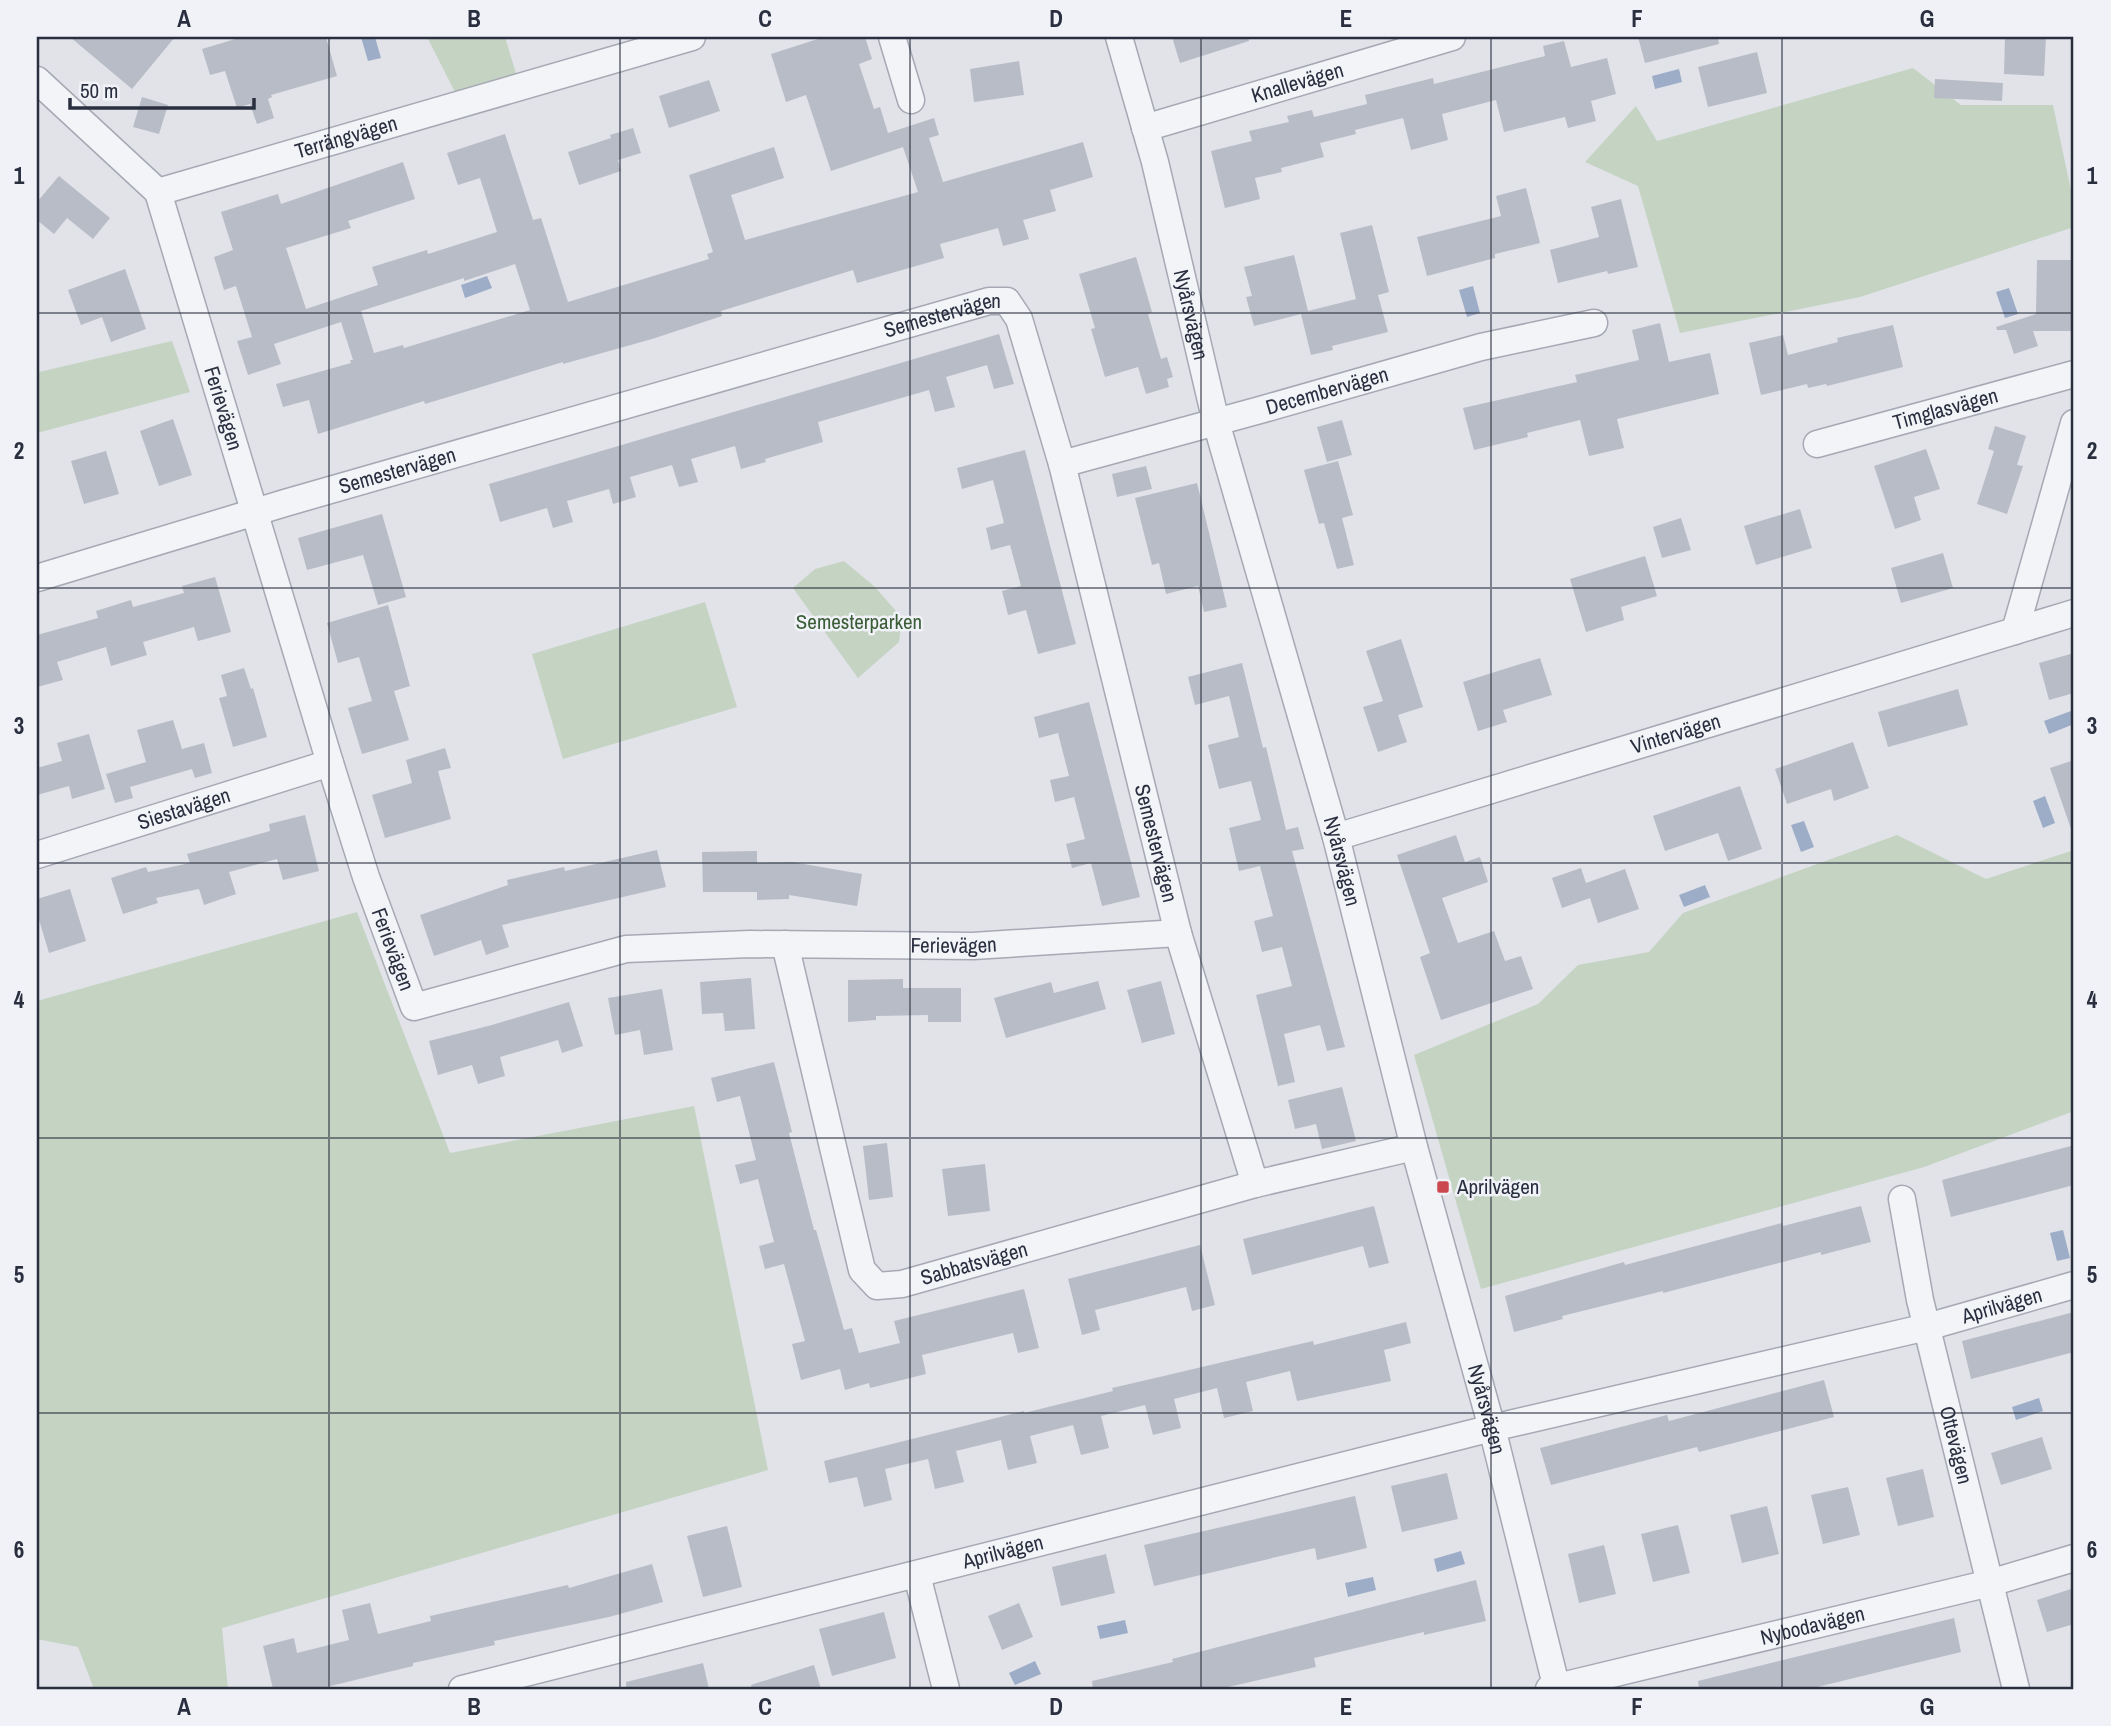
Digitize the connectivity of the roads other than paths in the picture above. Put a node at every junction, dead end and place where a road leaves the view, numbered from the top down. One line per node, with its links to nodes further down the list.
1 (692, 37): 8 (street, Terrängvägen)
2 (891, 37): 6 (street)
3 (1119, 37): 7 (street, Nyårsvägen)
4 (1451, 37): 7 (street, Knallevägen)
5 (37, 80): 8 (street)
6 (911, 100)
7 (1145, 128): 11 (street, Nyårsvägen)
8 (158, 192): 15 (street, Ferievägen)
9 (1594, 323): 11 (street, Decembervägen)
10 (2074, 374): 13 (street, Timglasvägen)
11 (1216, 422): 14 (street, Decembervägen); 20 (street, Nyårsvägen)
12 (2074, 424): 18 (street)
13 (1817, 444)
14 (1062, 464): 15 (street, Semestervägen); 22 (street, Semestervägen)
15 (254, 512): 16 (street, Semestervägen); 19 (street, Ferievägen)
16 (37, 578)
17 (2074, 613): 18 (street, Vintervägen)
18 (2015, 631): 20 (street, Vintervägen)
19 (330, 763): 21 (street, Siestavägen); 23 (street, Ferievägen)
20 (1336, 837): 24 (street, Nyårsvägen)
21 (37, 855)
22 (1178, 933): 23 (street, Ferievägen); 25 (street, Semestervägen)
23 (785, 944): 25 (street, Sabbatsvägen)
24 (1414, 1147): 25 (street, Sabbatsvägen); 29 (street, Nyårsvägen)
25 (1255, 1184)
26 (1902, 1199): 28 (street, Ottevägen)
27 (2074, 1285): 28 (street, Aprilvägen)
28 (1927, 1327): 29 (street, Aprilvägen); 32 (street, Ottevägen)
29 (1492, 1428): 31 (street, Aprilvägen); 35 (street, Nyårsvägen)
30 (2074, 1558): 32 (street, Nybodavägen)
31 (917, 1575): 33 (street, Aprilvägen); 34 (street)
32 (1990, 1583): 35 (street, Nybodavägen); 36 (street, Ottevägen)
33 (462, 1689)
34 (946, 1689)
35 (1554, 1689)
36 (2016, 1689)

